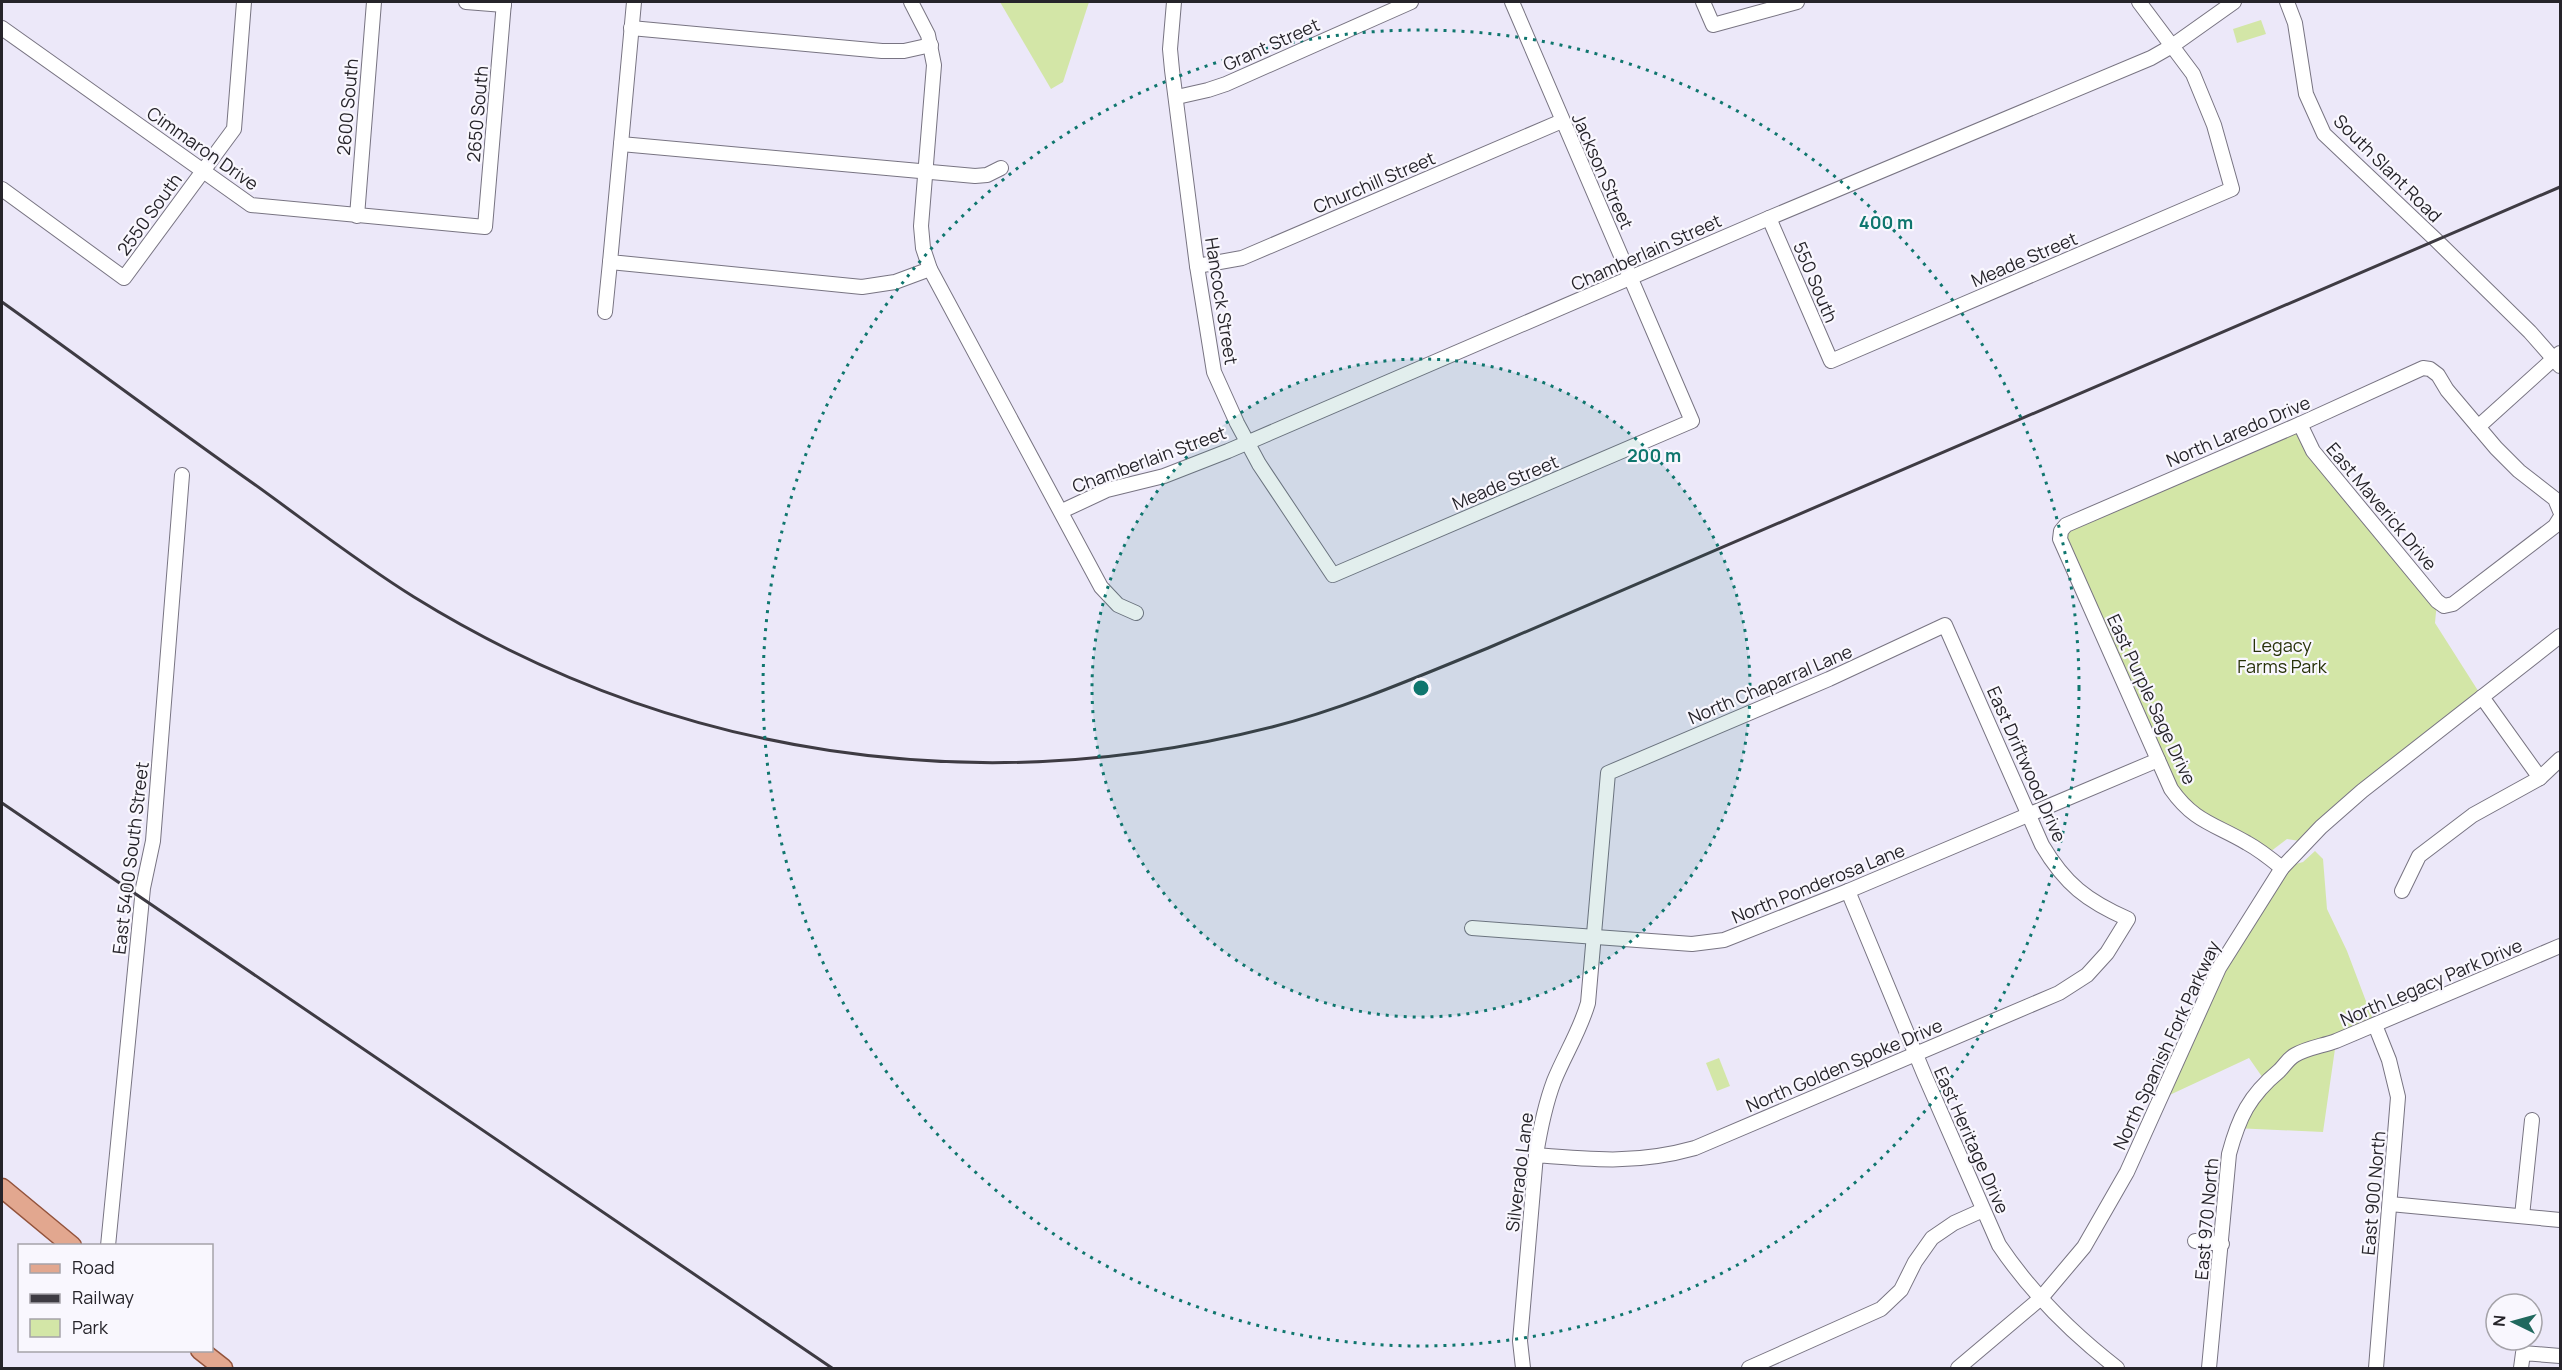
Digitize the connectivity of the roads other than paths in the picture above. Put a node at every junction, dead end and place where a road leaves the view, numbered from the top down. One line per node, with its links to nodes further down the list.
1 (244, 2): 23 (street, 2550 South)
2 (374, 2): 26 (street, 2600 South)
3 (466, 2): 14 (street)
4 (633, 2): 16 (street)
5 (911, 2): 17 (street)
6 (1174, 2): 19 (street, Hancock Street)
7 (1411, 2): 19 (street, Grant Street)
8 (1512, 2): 20 (street, Jackson Street)
9 (1703, 2): 10 (street)
10 (1797, 2)
11 (2139, 2): 18 (street)
12 (2234, 2): 18 (street, Chamberlain Street)
13 (2288, 2): 34 (street, South Slant Road)
14 (504, 3): 28 (street, 2650 South)
15 (2, 28): 23 (street, Cimmaron Drive)
16 (631, 28): 17 (street); 21 (street)
17 (931, 45): 24 (street)
18 (2172, 46): 27 (street, Chamberlain Street); 35 (street, Meade Street)
19 (1177, 97): 30 (street, Hancock Street)
20 (1562, 121): 30 (street, Churchill Street); 32 (street, Jackson Street)
21 (621, 144): 24 (street); 29 (street)
22 (1001, 168): 24 (street)
23 (203, 171): 25 (street, 2550 South); 26 (street, Cimmaron Drive)
24 (925, 172): 31 (street)
25 (2, 189)
26 (357, 216): 28 (street, Cimmaron Drive)
27 (1769, 218): 32 (street, Chamberlain Street); 35 (street, 550 South)
28 (485, 227)
29 (610, 262): 31 (street); 33 (street)
30 (1197, 266): 39 (street, Hancock Street)
31 (930, 269): 42 (street)
32 (1631, 279): 36 (street, Jackson Street); 39 (street, Chamberlain Street)
33 (605, 312)
34 (2559, 359): 38 (street)
35 (1831, 361)
36 (1692, 421): 45 (street, Meade Street)
37 (2300, 424): 38 (street, North Laredo Drive); 43 (street, East Maverick Drive); 44 (street, North Laredo Drive)
38 (2478, 427): 41 (street)
39 (1247, 443): 42 (street, Chamberlain Street); 45 (street, Hancock Street)
40 (182, 475): 74 (street, East 5400 South Street)
41 (2560, 511)
42 (1062, 512): 46 (street)
43 (2560, 518)
44 (2061, 531): 51 (street, East Purple Sage Drive)
45 (1333, 575)
46 (1136, 613)
47 (1945, 625): 52 (street, North Chaparral Lane); 54 (street, East Driftwood Drive)
48 (2560, 636): 49 (street, North Spanish Fork Parkway)
49 (2482, 697): 53 (street); 55 (street, North Spanish Fork Parkway)
50 (2560, 759): 53 (street)
51 (2158, 760): 54 (street, North Ponderosa Lane); 55 (street, East Purple Sage Drive)
52 (1608, 773): 60 (street, Silverado Lane)
53 (2540, 778): 57 (street)
54 (2028, 814): 56 (street, North Ponderosa Lane); 58 (street, East Driftwood Drive)
55 (2282, 868): 76 (street, North Spanish Fork Parkway)
56 (1848, 891): 60 (street, North Ponderosa Lane); 63 (street, East Heritage Drive)
57 (2402, 891)
58 (2128, 919): 63 (street, North Golden Spoke Drive)
59 (1472, 928): 60 (street, North Ponderosa Lane)
60 (1594, 937): 66 (street, Silverado Lane)
61 (2560, 946): 62 (street, North Legacy Park Drive)
62 (2374, 1025): 64 (street, North Legacy Park Drive); 68 (street, East 900 North)
63 (1916, 1054): 66 (street, North Golden Spoke Drive); 69 (street, East Heritage Drive)
64 (2265, 1081): 75 (street, East 970 North)
65 (2532, 1120): 70 (street)
66 (1536, 1155): 80 (street, Silverado Lane)
67 (2, 1188): 73 (main road)
68 (2390, 1204): 70 (street); 85 (street, East 900 North)
69 (1983, 1210): 76 (street, East Heritage Drive); 81 (street)
70 (2522, 1216): 71 (street)
71 (2560, 1220)
72 (2195, 1241): 75 (street)
73 (71, 1244)
74 (108, 1244)
75 (2222, 1244): 84 (street, East 970 North)
76 (2041, 1298): 82 (street, North Spanish Fork Parkway); 83 (street, East Heritage Drive)
77 (203, 1352): 79 (main road)
78 (2560, 1356): 86 (street)
79 (223, 1368)
80 (1523, 1368)
81 (1749, 1368)
82 (1958, 1368)
83 (2117, 1368)
84 (2209, 1368)
85 (2376, 1368)
86 (2521, 1368)

